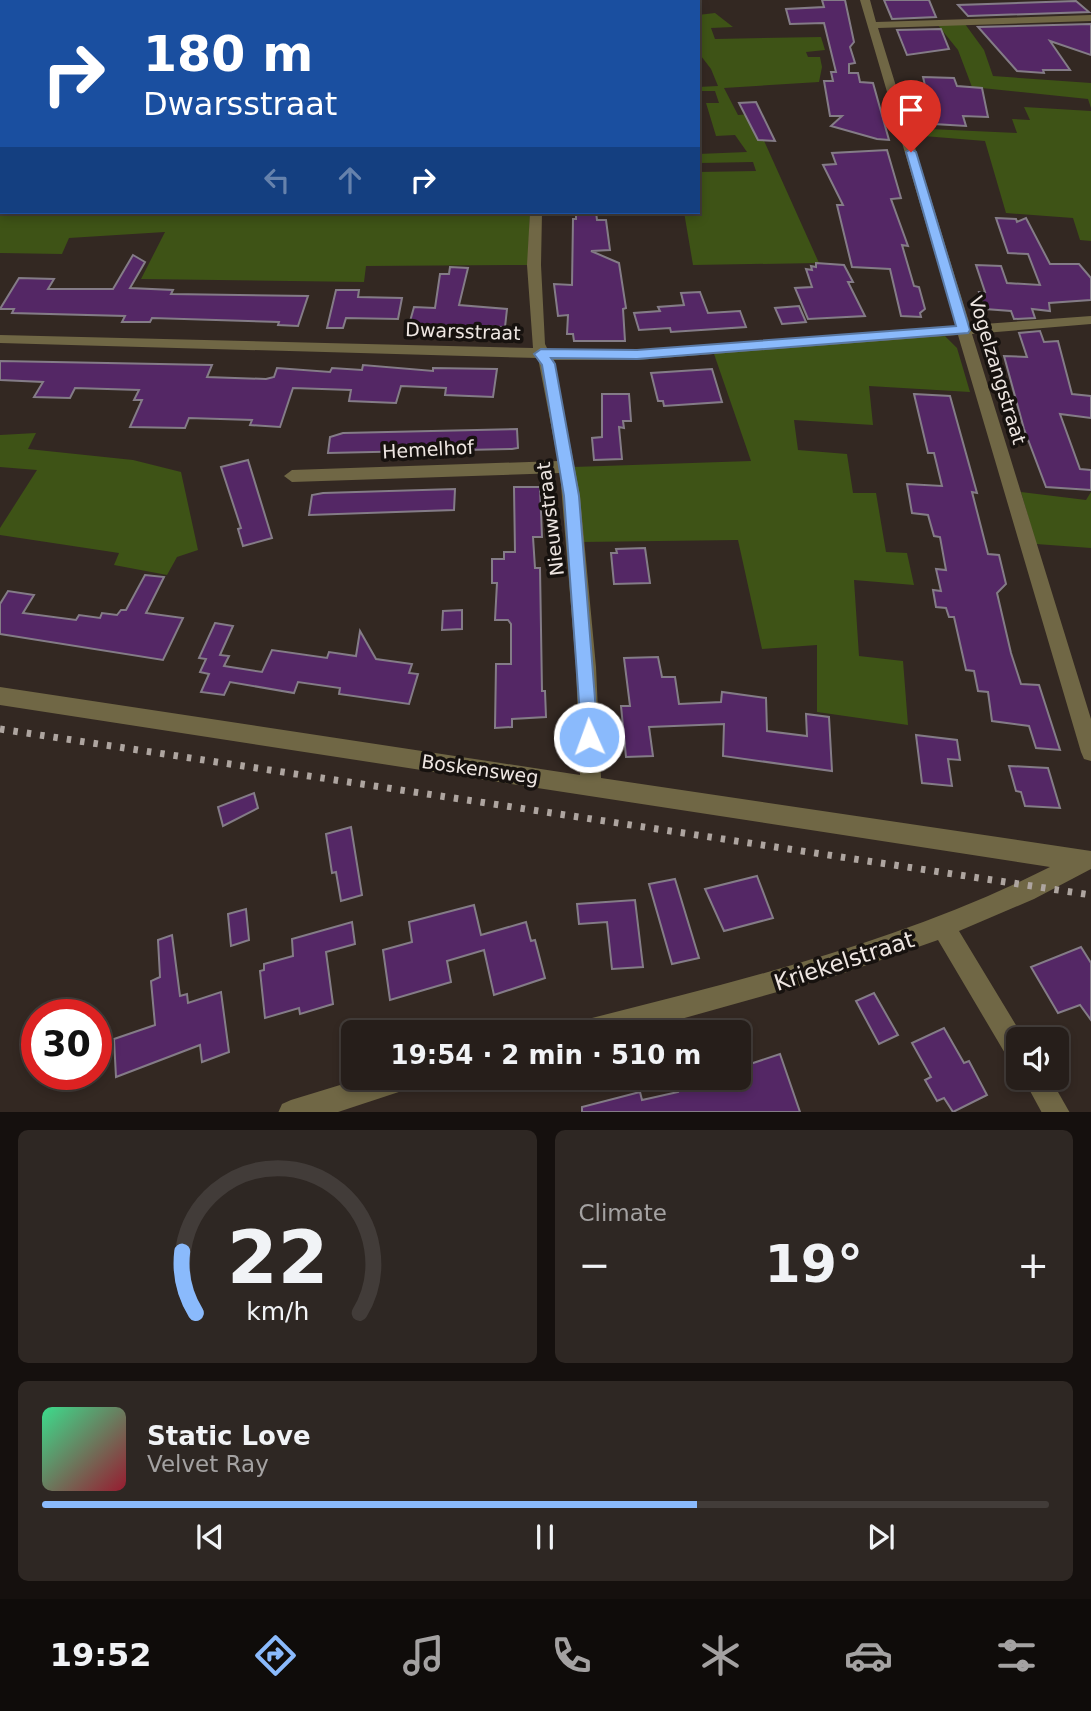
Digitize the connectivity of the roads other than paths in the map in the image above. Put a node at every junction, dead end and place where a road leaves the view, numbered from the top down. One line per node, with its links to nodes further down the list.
1 (865, 0): 3 (street, Vogelzangstraat)
2 (1091, 18): 3 (street)
3 (873, 25): 6 (street, Vogelzangstraat)
4 (536, 214): 8 (street, Nieuwstraat)
5 (1091, 320): 6 (street, Dwarsstraat)
6 (963, 330): 8 (street, Dwarsstraat); 12 (street, Vogelzangstraat)
7 (0, 339): 8 (street, Dwarsstraat)
8 (541, 354): 9 (street, Nieuwstraat)
9 (567, 467): 10 (street, Hemelhof); 13 (street, Nieuwstraat)
10 (292, 476)
11 (0, 696): 13 (street, Boskensweg)
12 (1091, 752)
13 (591, 784): 14 (street, Boskensweg)
14 (1088, 859): 15 (street, Kriekelstraat)
15 (944, 928): 16 (street, Kriekelstraat); 17 (street)
16 (632, 1020)
17 (1006, 1031)
18 (365, 1090): 20 (street)
19 (1043, 1090): 21 (street)
20 (291, 1112)
21 (1057, 1112)

